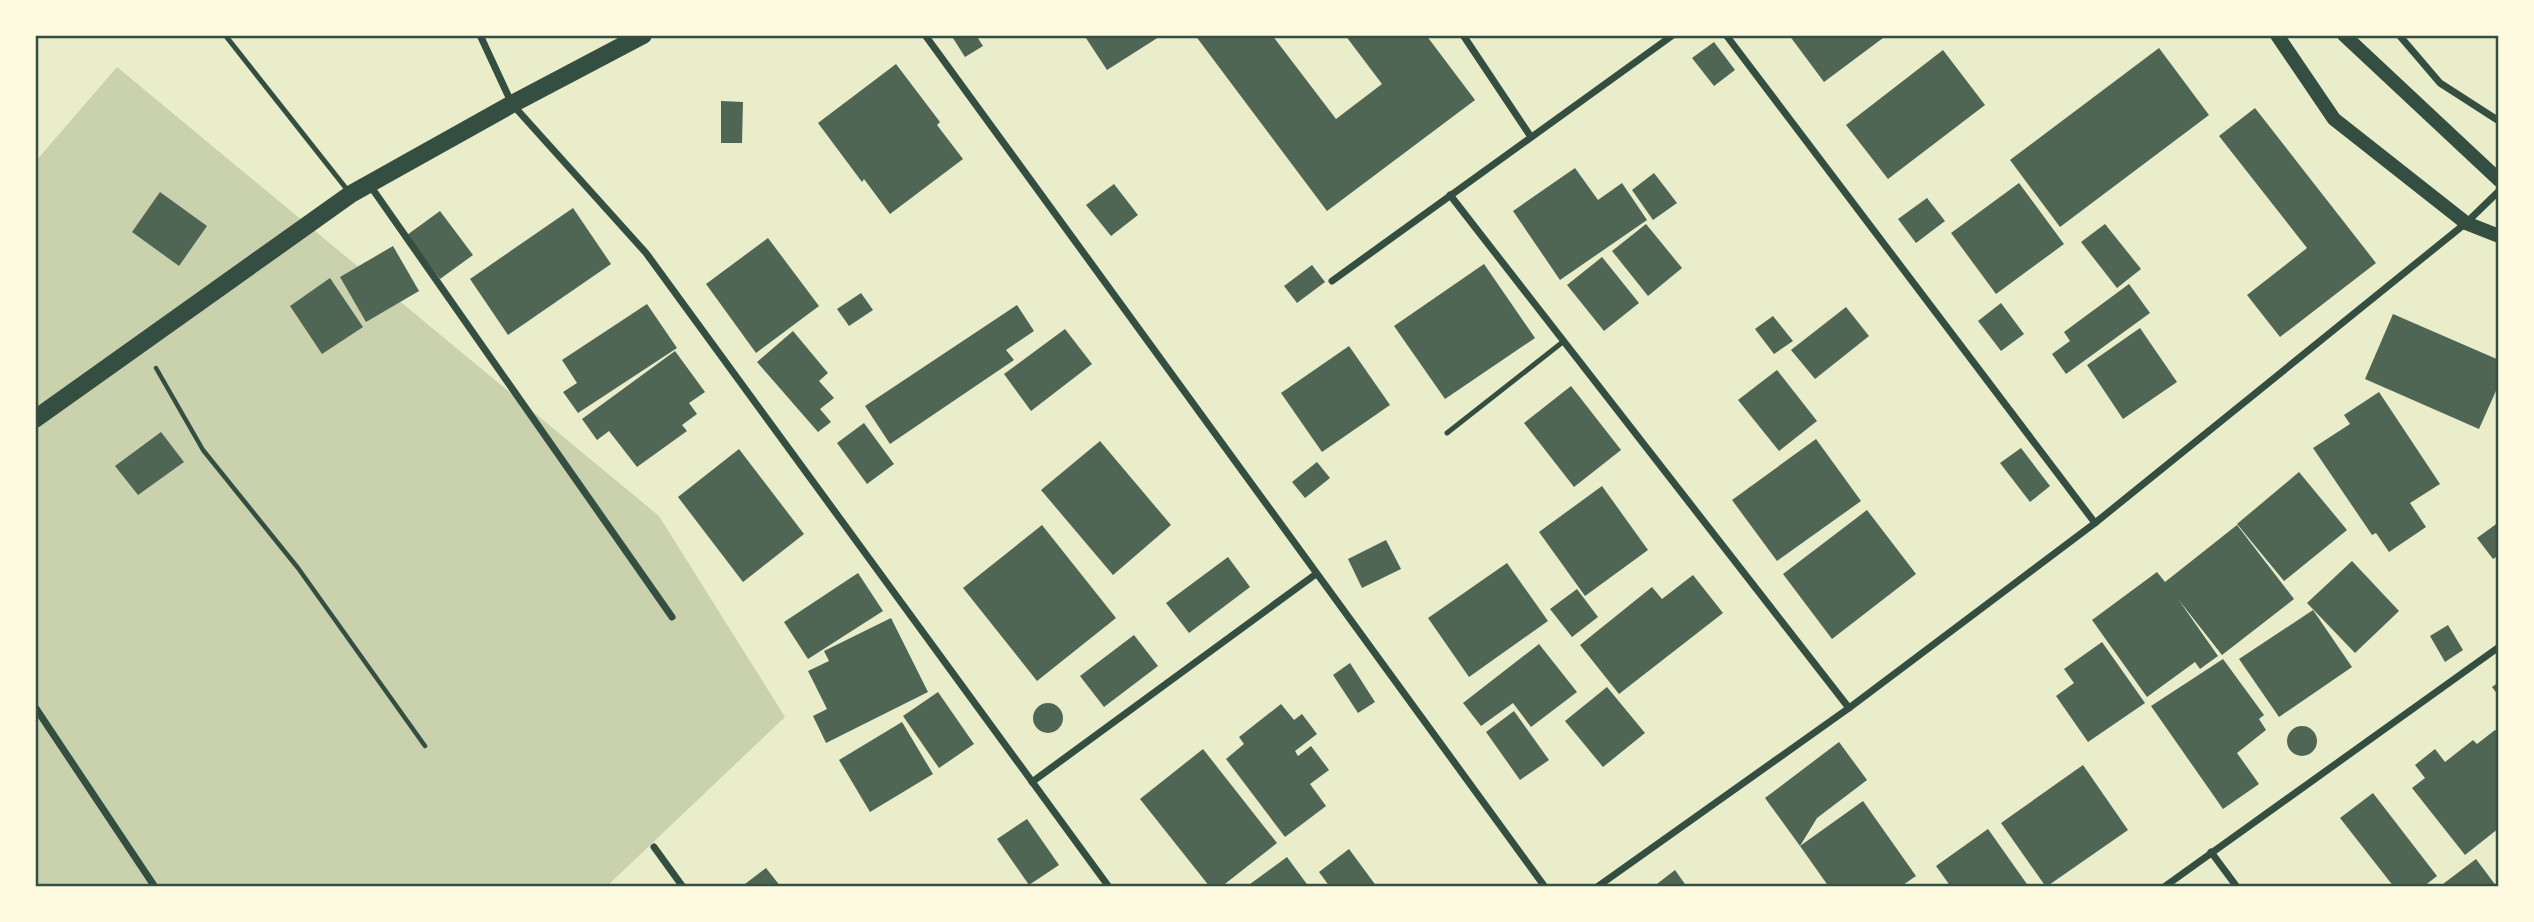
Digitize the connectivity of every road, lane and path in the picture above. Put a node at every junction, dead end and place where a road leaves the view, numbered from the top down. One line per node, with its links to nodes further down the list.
1 (225, 35): 17 (lane)
2 (480, 35): 11 (street)
3 (643, 35): 11 (main road)
4 (925, 35): 27 (street)
5 (1463, 35): 13 (street)
6 (1673, 35): 13 (street)
7 (1726, 35): 26 (street)
8 (2277, 35): 19 (main road)
9 (2343, 35): 14 (main road)
10 (2399, 35): 12 (street)
11 (512, 104): 15 (main road); 33 (street)
12 (2499, 121)
13 (1531, 137): 18 (street)
14 (2499, 180)
15 (369, 184): 17 (main road); 28 (street)
16 (2499, 191): 19 (street)
17 (351, 194): 23 (main road)
18 (1450, 195): 21 (street); 22 (street)
19 (2466, 223): 20 (main road); 26 (street)
20 (2499, 236)
21 (1332, 281)
22 (1563, 341): 25 (lane); 31 (street)
23 (141, 343): 24 (main road); 32 (path)
24 (35, 419)
25 (1447, 433)
26 (2095, 523): 31 (street)
27 (1315, 574): 33 (street); 39 (street)
28 (672, 617)
29 (2499, 647): 35 (street)
30 (35, 707): 36 (street)
31 (1849, 708): 40 (street)
32 (425, 747)
33 (1032, 782): 38 (street)
34 (654, 848): 37 (street)
35 (2211, 852): 41 (street); 42 (street)
36 (155, 887)
37 (683, 887)
38 (1109, 887)
39 (1545, 887)
40 (1597, 887)
41 (2164, 887)
42 (2237, 887)

